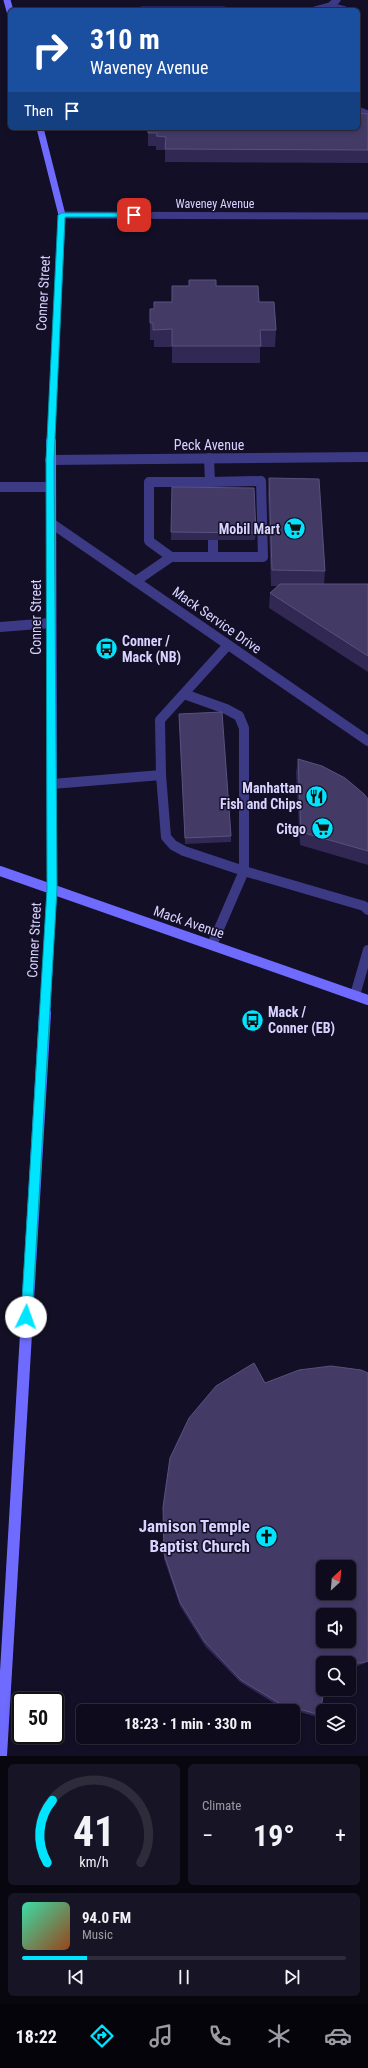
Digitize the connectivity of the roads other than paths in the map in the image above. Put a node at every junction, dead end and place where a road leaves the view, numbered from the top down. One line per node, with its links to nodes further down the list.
1 (338, 0): 2 (street)
2 (330, 6): 3 (street); 4 (street)
3 (322, 8)
4 (338, 8)
5 (41, 130): 6 (main road, Conner Street)
6 (62, 215): 7 (street, Waveney Avenue); 10 (main road, Conner Street)
7 (368, 216)
8 (368, 457): 9 (street, Peck Avenue)
9 (209, 458): 10 (street, Peck Avenue); 11 (street)
10 (50, 460): 13 (main road, Conner Street)
11 (210, 482): 14 (street); 17 (street); 18 (street)
12 (0, 487): 13 (street)
13 (50, 487): 15 (main road, Conner Street)
14 (210, 495)
15 (51, 523): 19 (street, Mack Service Drive); 20 (main road, Conner Street)
16 (213, 540): 18 (street)
17 (171, 557): 18 (street); 19 (street)
18 (213, 557)
19 (136, 581): 22 (street, Mack Service Drive)
20 (51, 623): 21 (street); 26 (main road, Conner Street)
21 (0, 627)
22 (228, 645): 23 (street); 24 (street, Mack Service Drive)
23 (184, 694): 25 (street); 28 (street)
24 (368, 741)
25 (161, 775): 26 (street); 28 (street)
26 (52, 784): 29 (main road, Conner Street)
27 (0, 871): 29 (main road, Mack Avenue)
28 (244, 871): 30 (street); 31 (street)
29 (52, 889): 31 (main road, Mack Avenue); 35 (main road, Conner Street)
30 (368, 910)
31 (212, 945): 33 (main road, Mack Avenue)
32 (368, 950): 33 (street)
33 (355, 995): 34 (main road, Mack Avenue)
34 (368, 1000)
35 (1, 1756)

